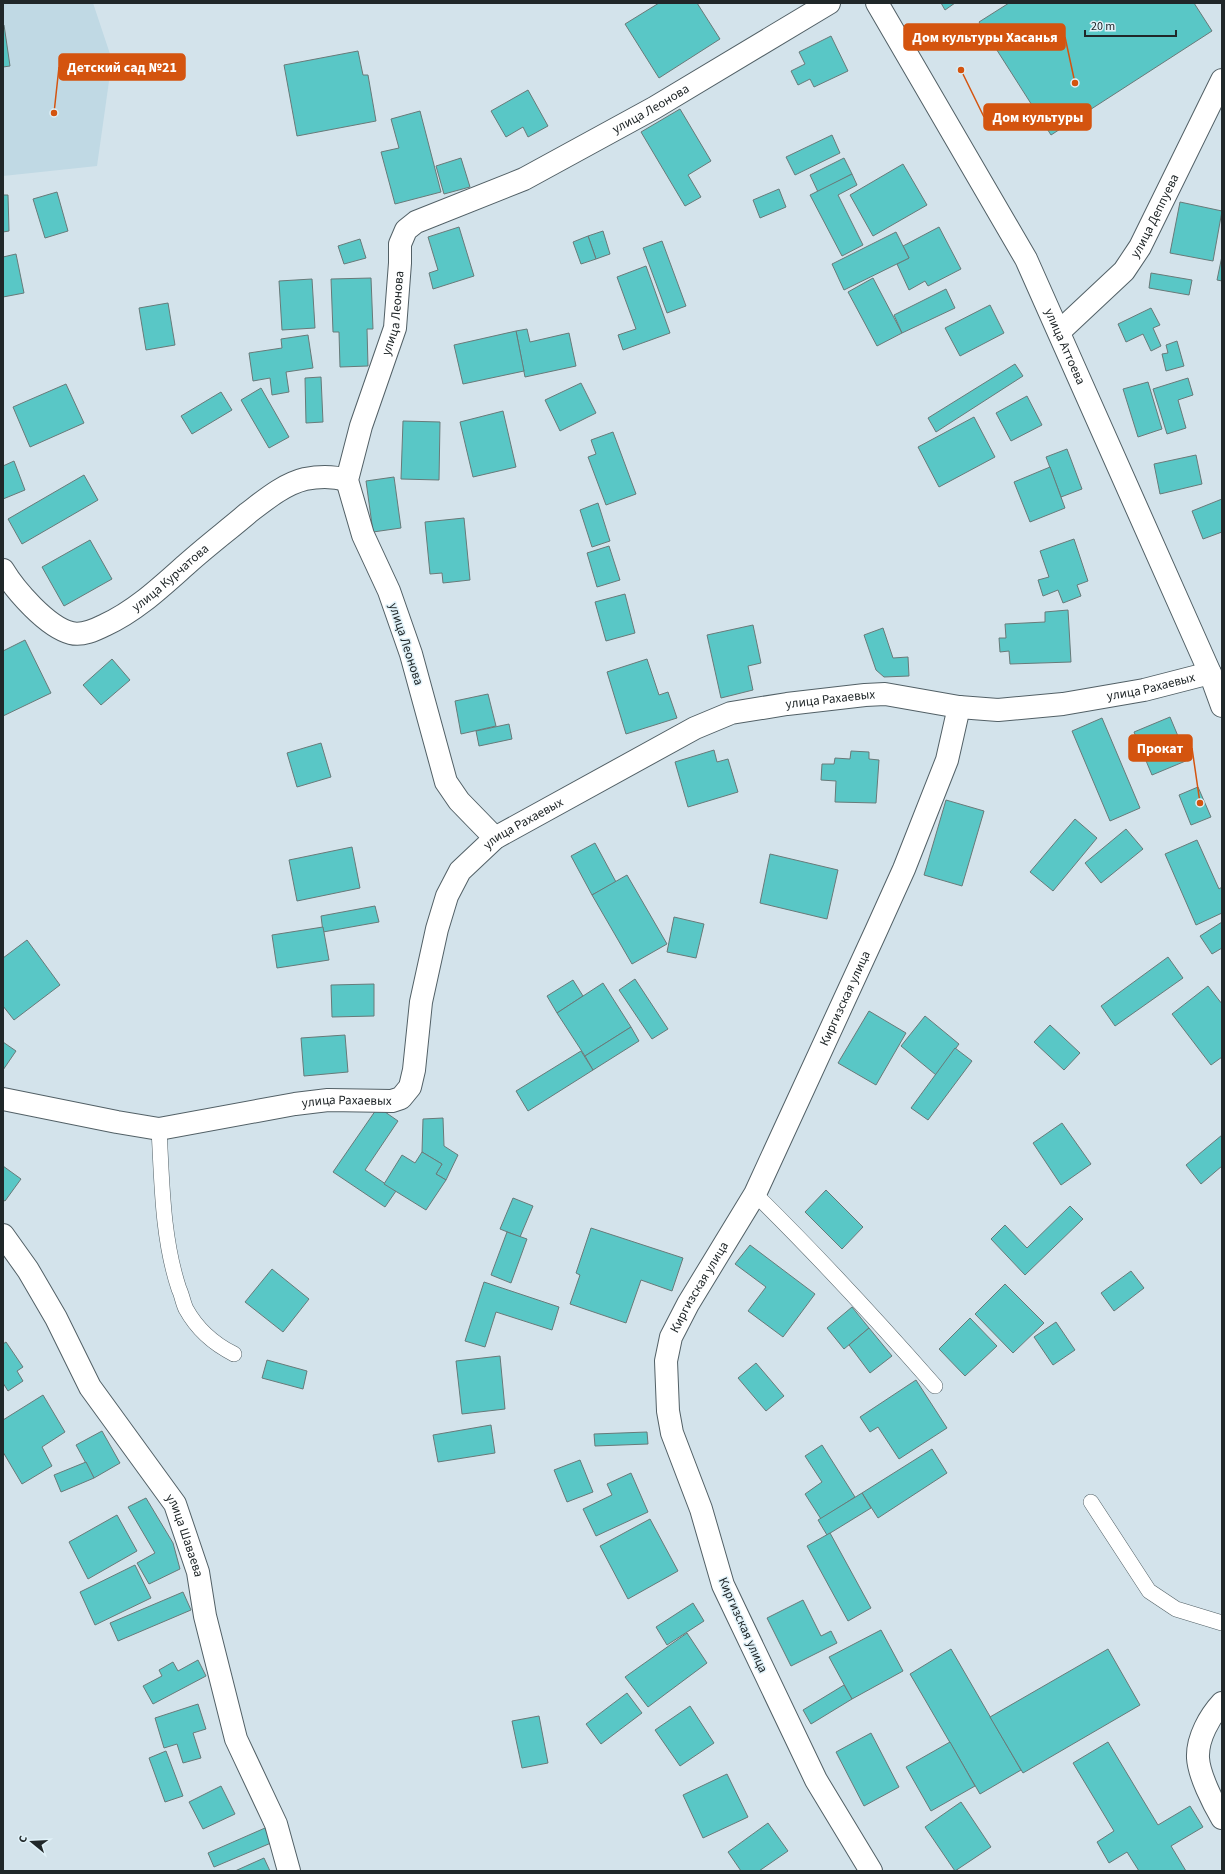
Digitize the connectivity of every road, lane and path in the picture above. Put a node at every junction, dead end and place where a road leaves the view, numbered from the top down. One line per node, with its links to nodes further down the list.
1 (829, 3): 5 (street, улица Леонова)
2 (877, 3): 4 (street, улица Аттоева)
3 (1222, 80): 4 (street, улица Деппуева)
4 (1060, 332): 7 (street, улица Аттоева)
5 (347, 480): 6 (street, улица Курчатова); 10 (street, улица Леонова)
6 (4, 576)
7 (1210, 673): 8 (street, улица Аттоева); 9 (street, улица Рахаевых)
8 (1222, 706)
9 (959, 707): 10 (street, улица Рахаевых); 13 (street, Киргизская улица)
10 (495, 838): 12 (street, улица Рахаевых)
11 (3, 1099): 12 (street, улица Рахаевых)
12 (159, 1129): 15 (lane)
13 (755, 1194): 16 (lane); 22 (street, Киргизская улица)
14 (3, 1235): 21 (street, улица Шаваева)
15 (234, 1354)
16 (935, 1386)
17 (1091, 1502): 18 (lane)
18 (1222, 1623)
19 (1222, 1703): 20 (street)
20 (1222, 1818)
21 (289, 1871)
22 (871, 1871)

